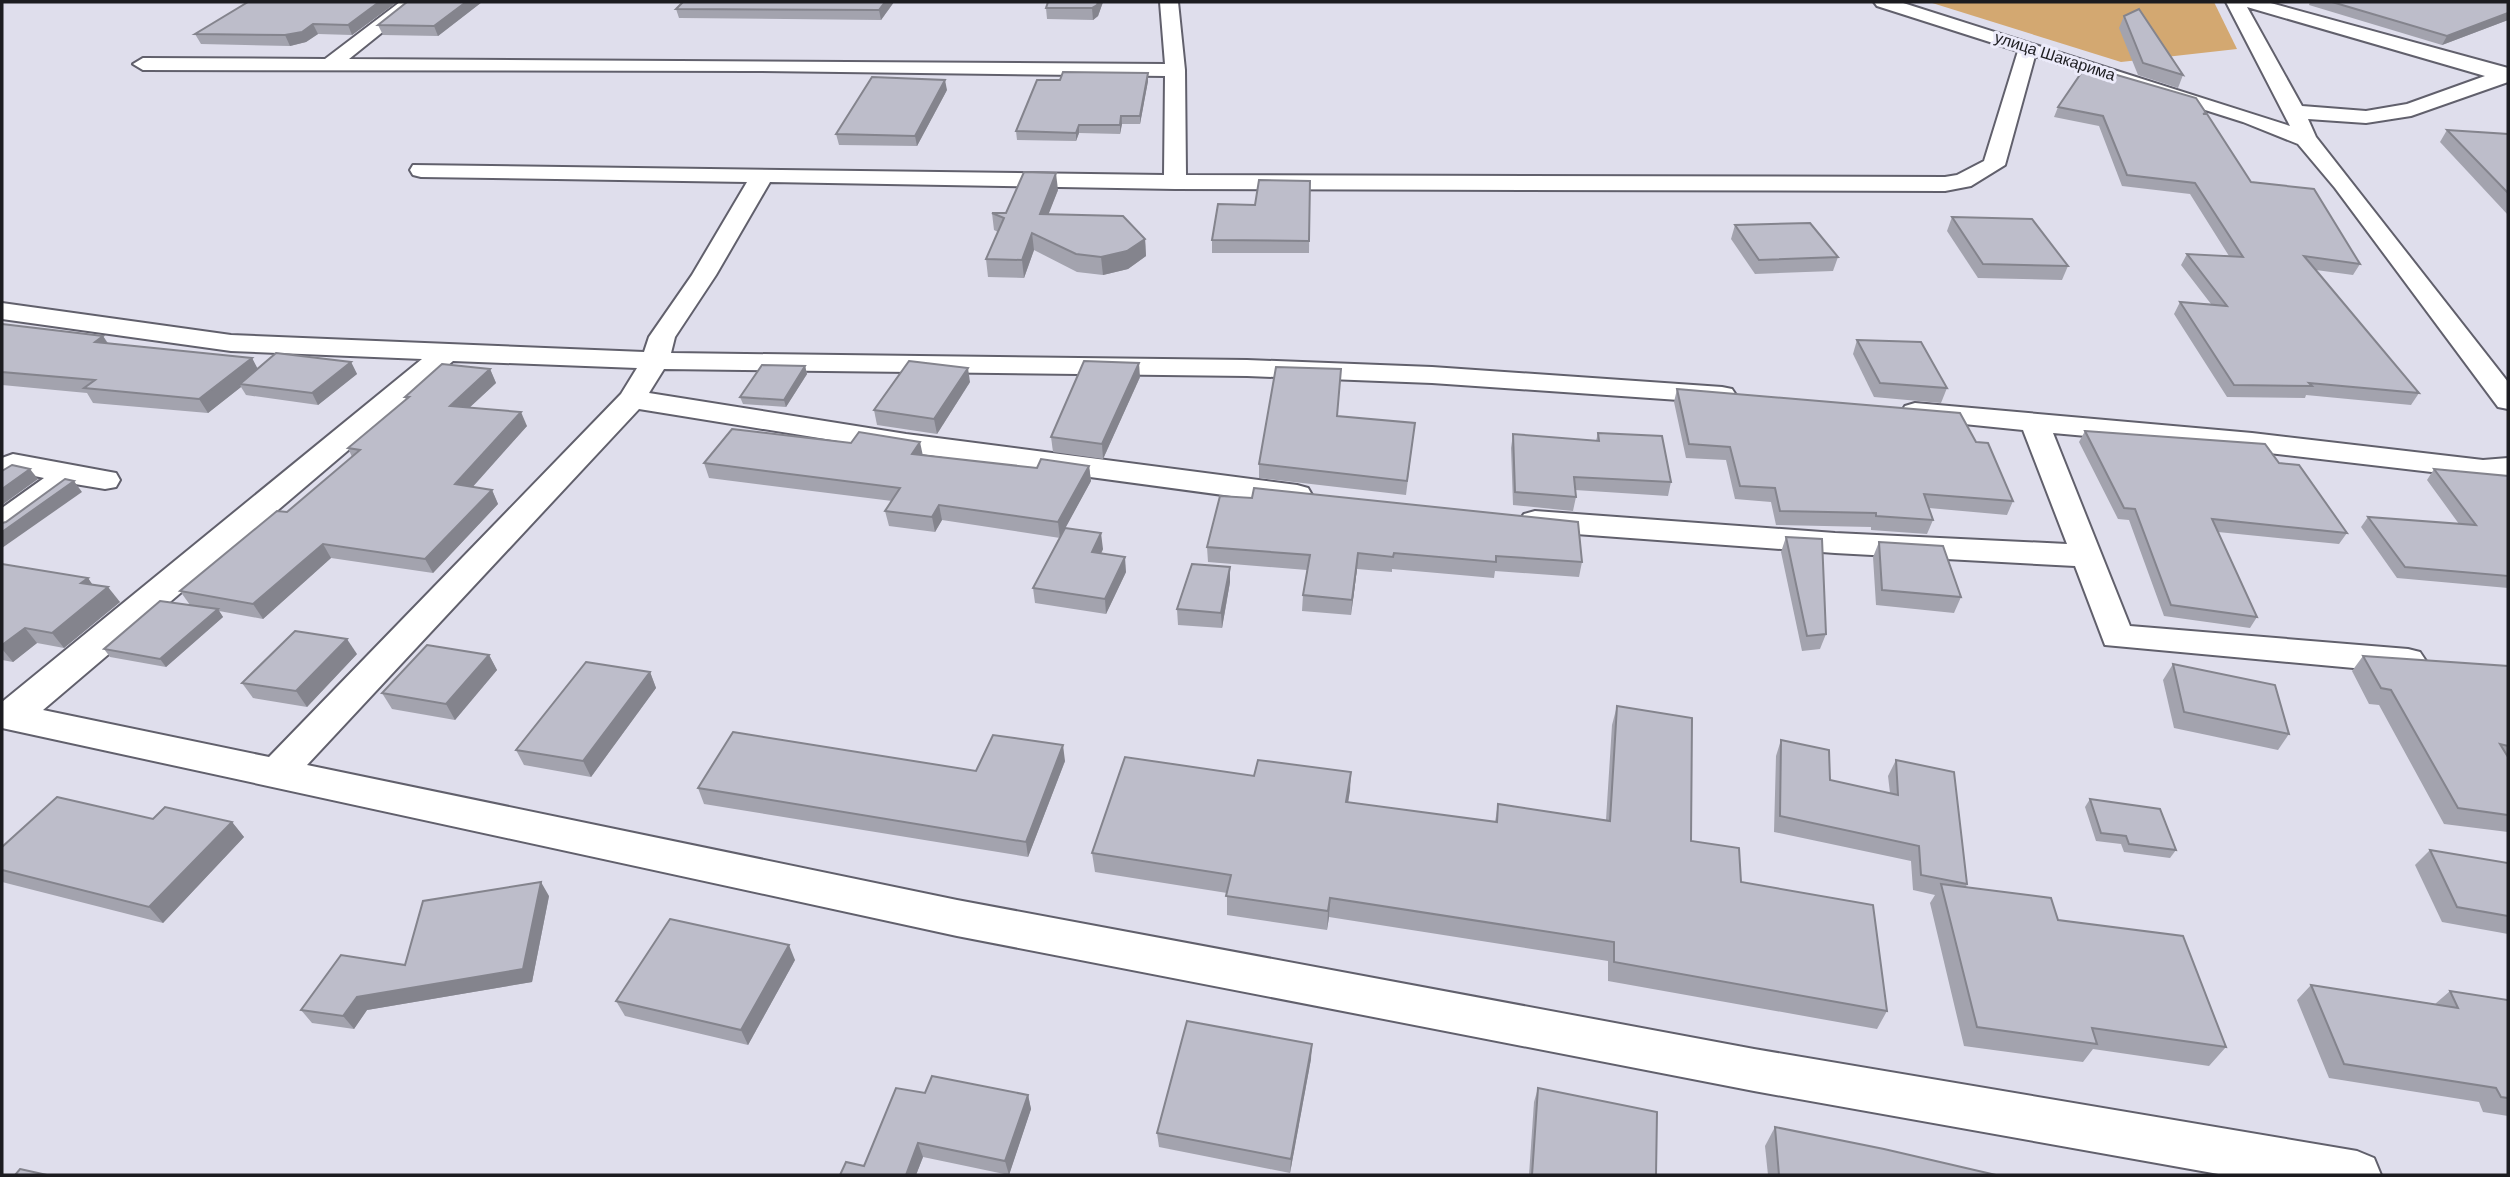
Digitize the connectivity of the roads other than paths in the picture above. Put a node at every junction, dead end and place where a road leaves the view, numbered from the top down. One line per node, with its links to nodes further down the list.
1 (411, 2): 8 (street)
2 (1169, 2): 9 (street)
3 (1884, 2): 6 (street, улица Шакарима)
4 (2235, 2): 11 (street)
5 (2248, 2): 10 (street)
6 (2028, 47): 12 (street, улица Шакарима); 15 (street)
7 (143, 64): 8 (street)
8 (327, 66): 9 (street)
9 (1175, 70): 15 (street)
10 (2508, 75): 11 (street)
11 (2295, 112): 12 (street)
12 (2306, 139): 19 (street)
13 (421, 170): 14 (street)
14 (762, 176): 15 (street); 18 (street)
15 (1175, 182)
16 (2, 312): 17 (street)
17 (448, 351): 18 (street); 33 (street)
18 (655, 361): 20 (street); 21 (street)
19 (2506, 394)
20 (1749, 397)
21 (632, 399): 28 (street); 34 (street)
22 (1885, 409): 23 (street)
23 (2034, 422): 25 (street); 31 (street)
24 (13, 463): 26 (street)
25 (2508, 467)
26 (69, 474): 27 (street); 30 (street)
27 (105, 480)
28 (1328, 498)
29 (1509, 518): 31 (street)
30 (2, 523)
31 (2088, 556): 32 (street)
32 (2440, 663)
33 (6, 716): 34 (street)
34 (275, 775): 35 (street)
35 (2357, 1175)

